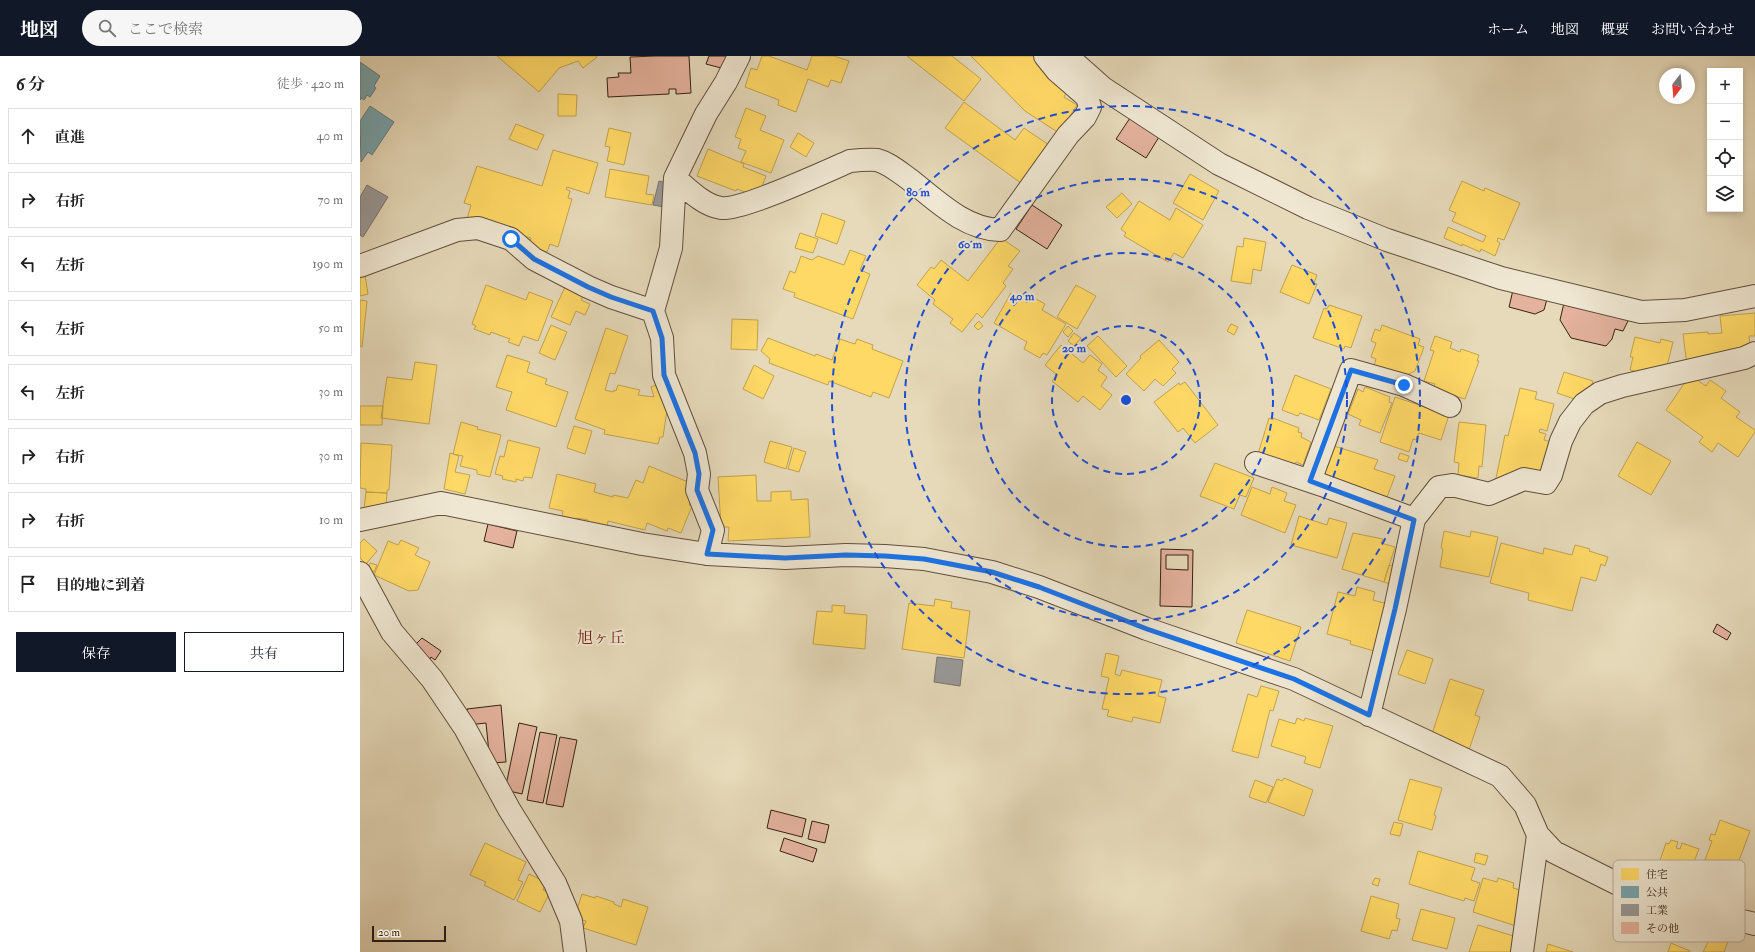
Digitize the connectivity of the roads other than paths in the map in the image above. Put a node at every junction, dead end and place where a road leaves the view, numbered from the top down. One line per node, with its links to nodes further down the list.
1 (738, 56): 4 (street)
2 (1045, 56): 4 (street)
3 (1067, 56): 6 (street)
4 (675, 178): 7 (street)
5 (360, 266): 7 (street)
6 (1755, 296)
7 (653, 311): 14 (street)
8 (1755, 353): 13 (street)
9 (1450, 406): 11 (street)
10 (1256, 463): 11 (street)
11 (1310, 481): 13 (street)
12 (360, 520): 14 (street)
13 (1414, 520): 16 (street)
14 (707, 554): 16 (street)
15 (360, 573): 21 (street)
16 (1369, 715): 17 (street)
17 (1538, 835): 18 (street); 22 (street)
18 (1613, 882)
19 (1745, 922): 20 (street)
20 (1755, 924)
21 (575, 952)
22 (1522, 952)

